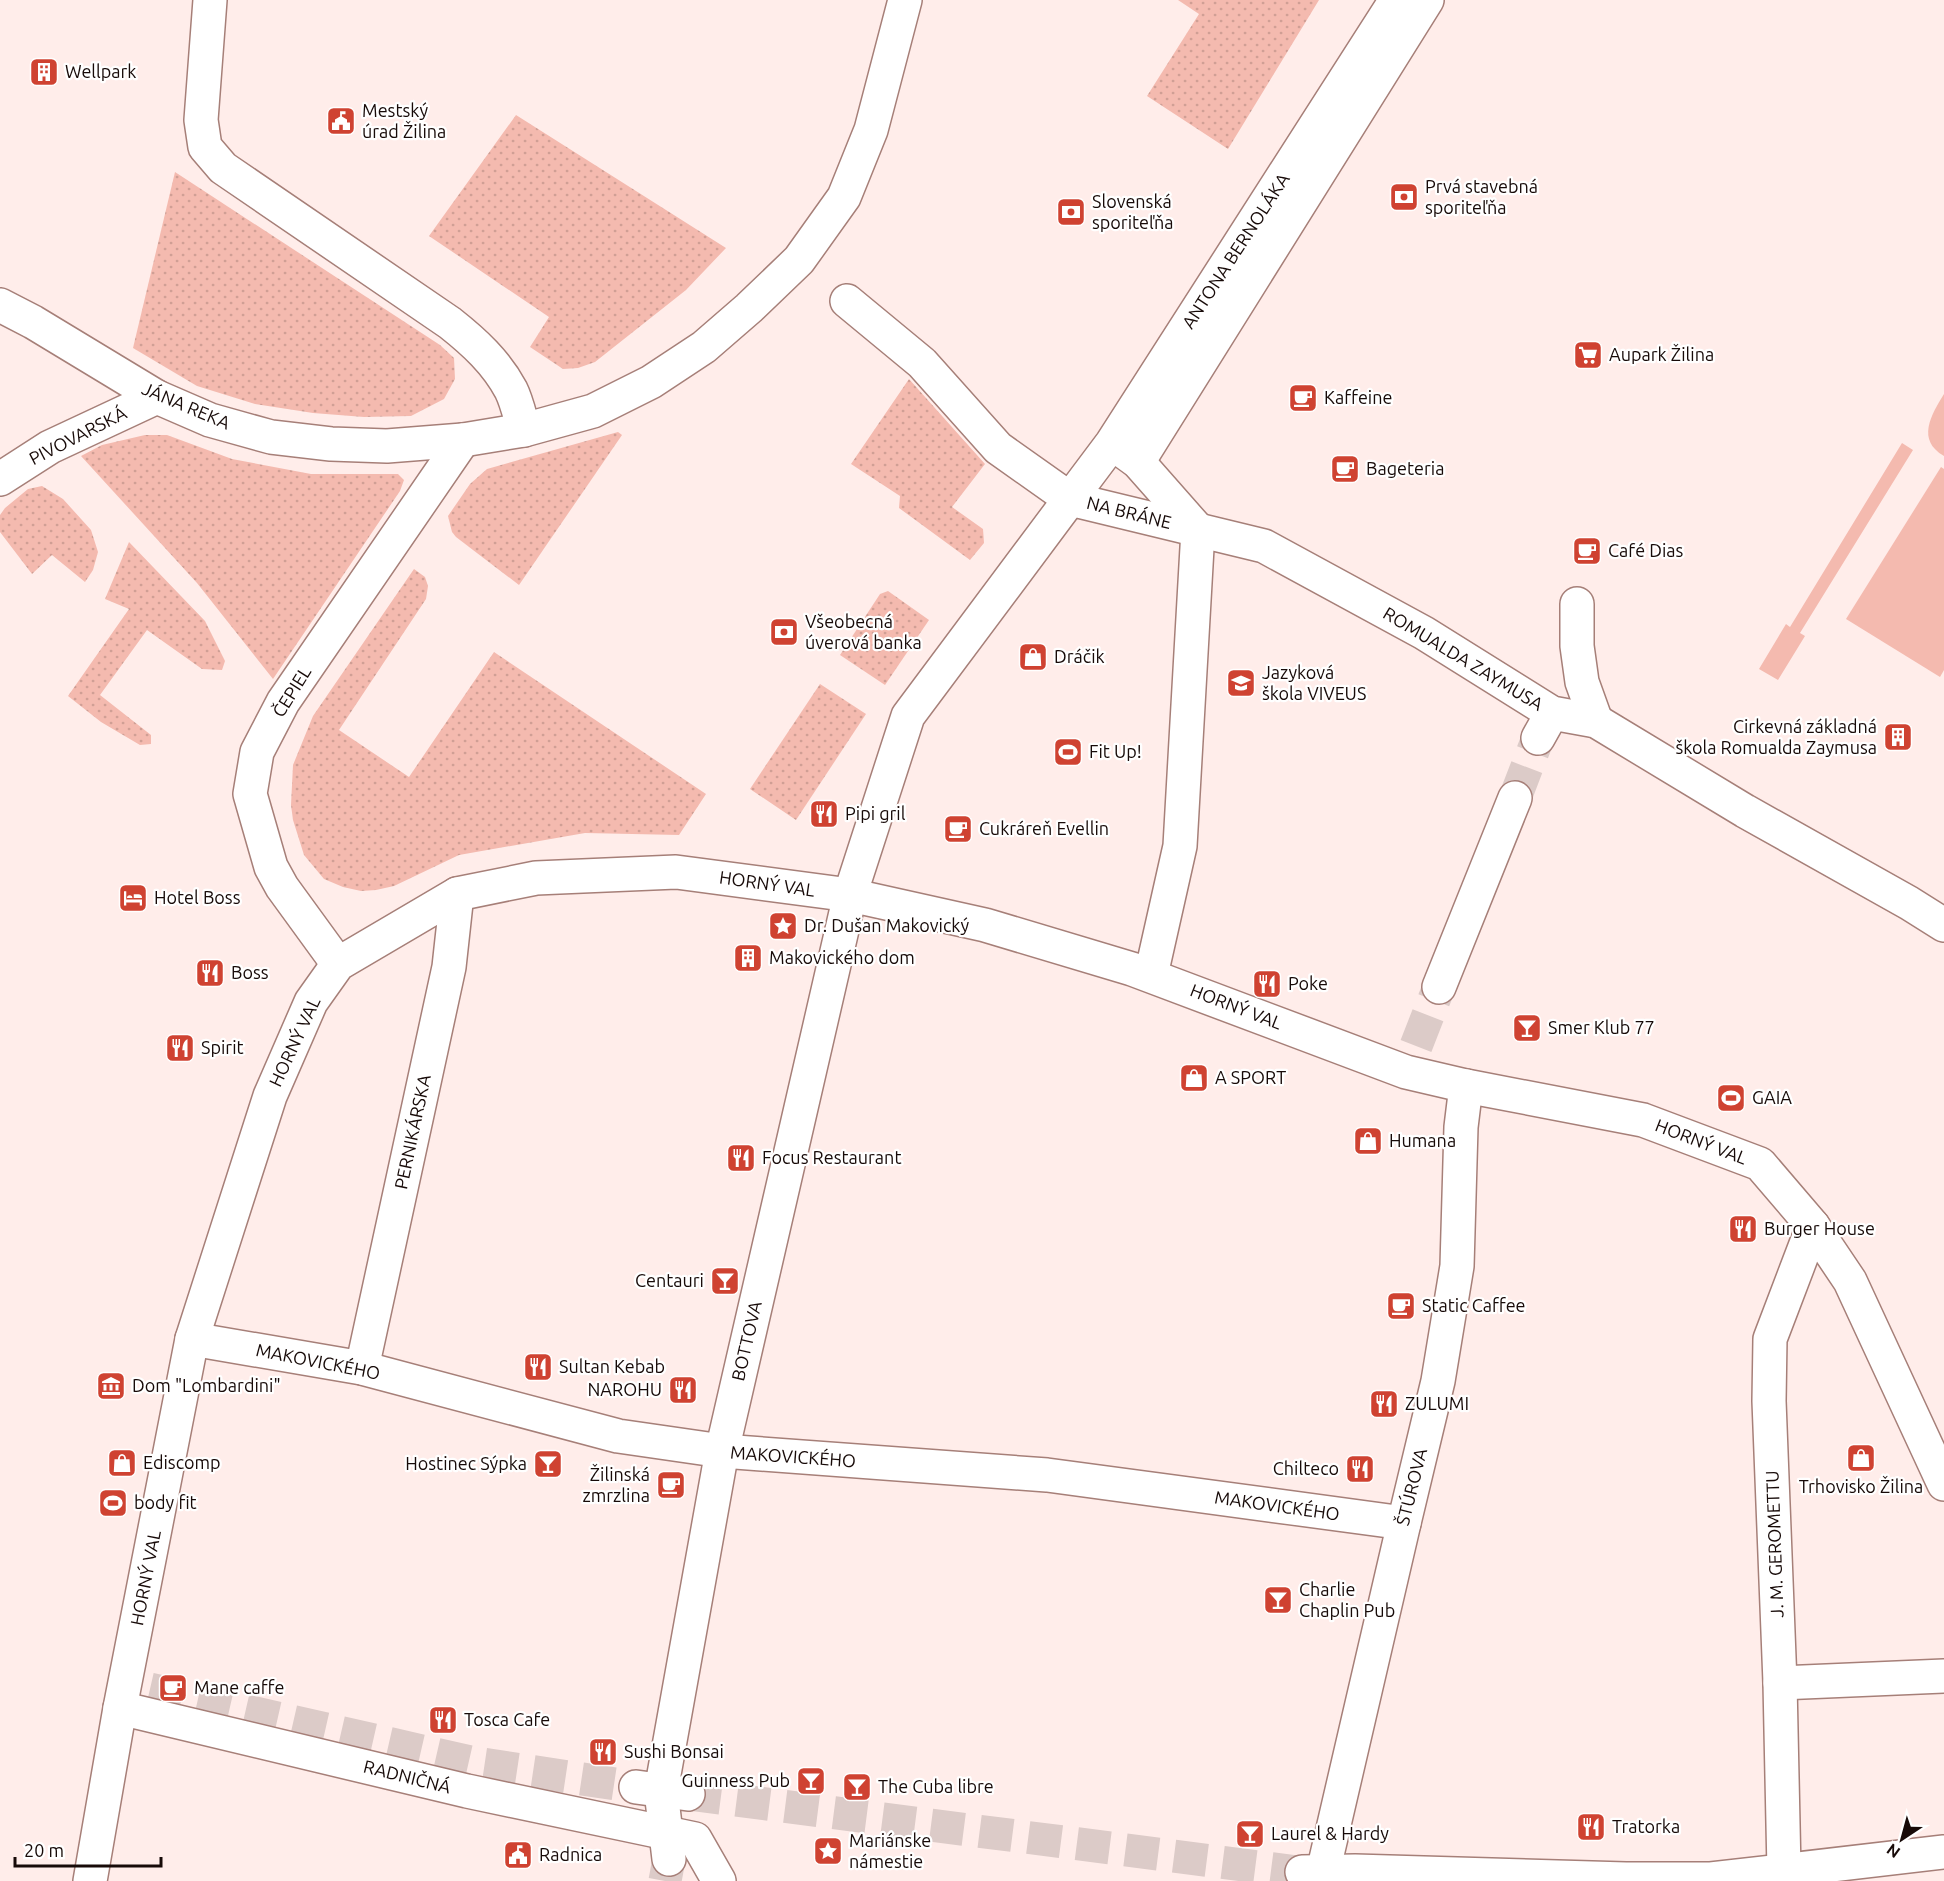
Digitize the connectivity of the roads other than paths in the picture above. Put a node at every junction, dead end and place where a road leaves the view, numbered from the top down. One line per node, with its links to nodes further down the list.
1 (210, 0): 8 (street)
2 (905, 0): 8 (street, JÁNA REKA)
3 (1396, 0): 10 (street, ANTONA BERNOLÁKA)
4 (1427, 0): 11 (street, ANTONA BERNOLÁKA)
5 (847, 301): 13 (street)
6 (0, 305): 7 (street, JÁNA REKA)
7 (157, 397): 9 (street, JÁNA REKA); 12 (street, PIVOVARSKÁ)
8 (524, 430): 9 (street, JÁNA REKA)
9 (463, 440): 22 (street, ČEPIEL)
10 (1112, 443): 11 (street); 13 (street, ANTONA BERNOLÁKA)
11 (1138, 462): 14 (street)
12 (0, 480)
13 (1070, 499): 14 (street, NA BRÁNE); 20 (street, NA BRÁNE)
14 (1198, 530): 15 (street, NA BRÁNE); 23 (street)
15 (1264, 546): 17 (street, ROMUALDA ZAYMUSA)
16 (1577, 604): 17 (street)
17 (1596, 721): 21 (street, ROMUALDA ZAYMUSA)
18 (1515, 798): 24 (street)
19 (457, 894): 20 (street, HORNÝ VAL); 22 (street, HORNÝ VAL); 28 (street, PERNIKÁRSKA)
20 (850, 895): 23 (street, HORNÝ VAL); 29 (street, BOTTOVA)
21 (1944, 925)
22 (338, 964): 27 (street, HORNÝ VAL)
23 (1151, 975): 25 (street, HORNÝ VAL)
24 (1439, 987)
25 (1466, 1086): 26 (street, HORNÝ VAL); 31 (street, ŠTÚROVA)
26 (1813, 1226): 30 (street, HORNÝ VAL); 33 (street, J. M. GEROMETTU)
27 (192, 1339): 28 (street, MAKOVICKÉHO); 34 (street, HORNÝ VAL)
28 (362, 1368): 29 (street, MAKOVICKÉHO)
29 (722, 1452): 31 (street, MAKOVICKÉHO); 35 (street, BOTTOVA)
30 (1944, 1484)
31 (1404, 1522): 38 (street, ŠTÚROVA)
32 (1944, 1676): 33 (street)
33 (1780, 1683): 37 (street, J. M. GEROMETTU)
34 (132, 1693): 35 (street, RADNIČNÁ); 40 (street, HORNÝ VAL)
35 (676, 1844): 41 (street)
36 (1944, 1852): 37 (street)
37 (1784, 1870): 39 (street)
38 (1329, 1875): 39 (street)
39 (1711, 1880)
40 (90, 1881)
41 (719, 1881)

